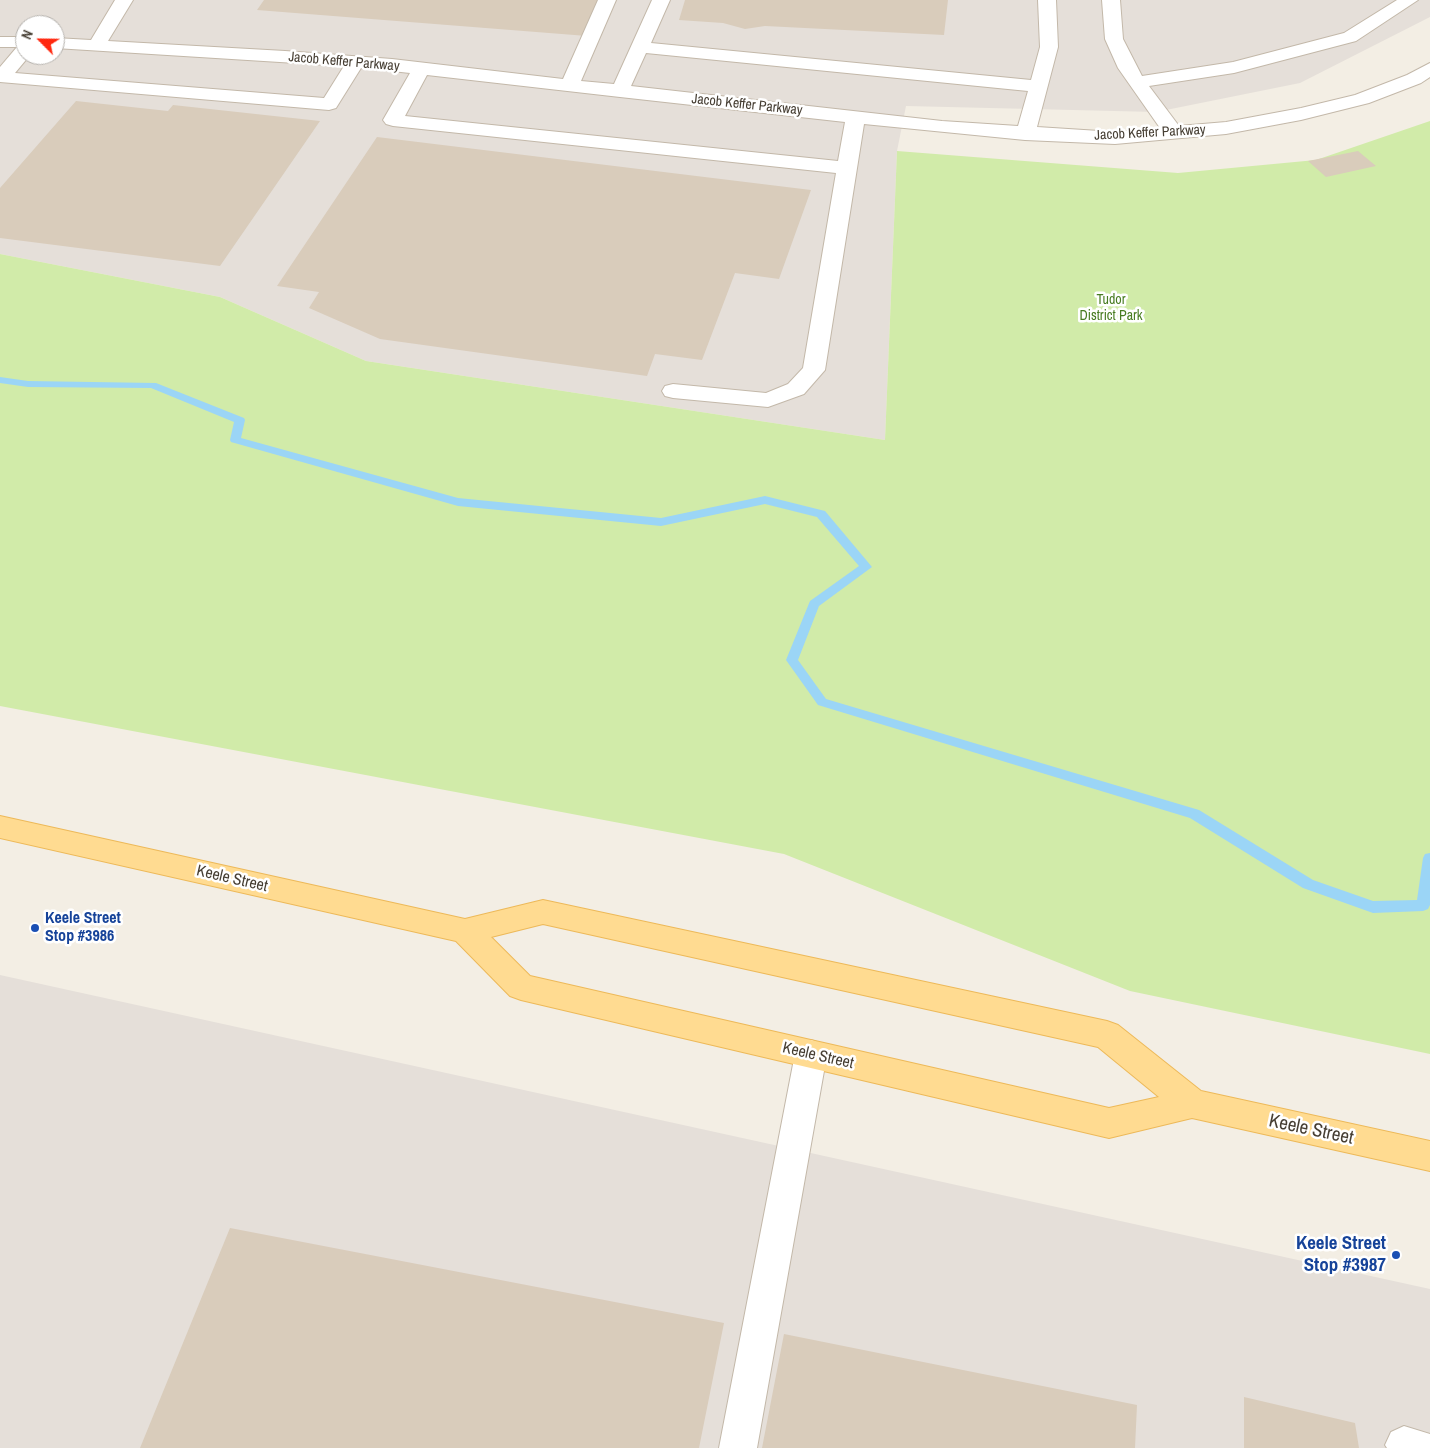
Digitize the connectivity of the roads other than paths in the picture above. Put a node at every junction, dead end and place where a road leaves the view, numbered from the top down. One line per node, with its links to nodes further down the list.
1 (124, 0): 10 (street)
2 (607, 0): 18 (street)
3 (661, 0): 11 (street)
4 (1047, 0): 19 (street)
5 (1111, 0): 17 (street)
6 (1409, 0): 17 (street)
7 (0, 42): 8 (street)
8 (15, 42)
9 (65, 43): 10 (street, Jacob Keffer Parkway)
10 (97, 44): 13 (street, Jacob Keffer Parkway)
11 (640, 47): 19 (street); 20 (street)
12 (15, 61): 16 (street)
13 (356, 62): 14 (street, Jacob Keffer Parkway); 16 (street)
14 (421, 69): 18 (street, Jacob Keffer Parkway); 24 (street)
15 (1430, 69): 22 (street, Jacob Keffer Parkway)
16 (0, 77)
17 (1138, 82): 22 (street)
18 (570, 85): 20 (street, Jacob Keffer Parkway)
19 (1038, 86): 23 (street)
20 (620, 91): 21 (street, Jacob Keffer Parkway)
21 (856, 118): 23 (street, Jacob Keffer Parkway); 24 (street)
22 (1173, 132): 23 (street, Jacob Keffer Parkway)
23 (1025, 134)
24 (847, 168): 25 (street)
25 (673, 391)
26 (0, 827): 27 (main road, Keele Street)
27 (465, 931): 28 (main road, Keele Street); 29 (main road, Keele Street)
28 (812, 1054): 29 (main road, Keele Street); 31 (street)
29 (1192, 1104): 30 (main road, Keele Street)
30 (1430, 1156)
31 (738, 1448)

